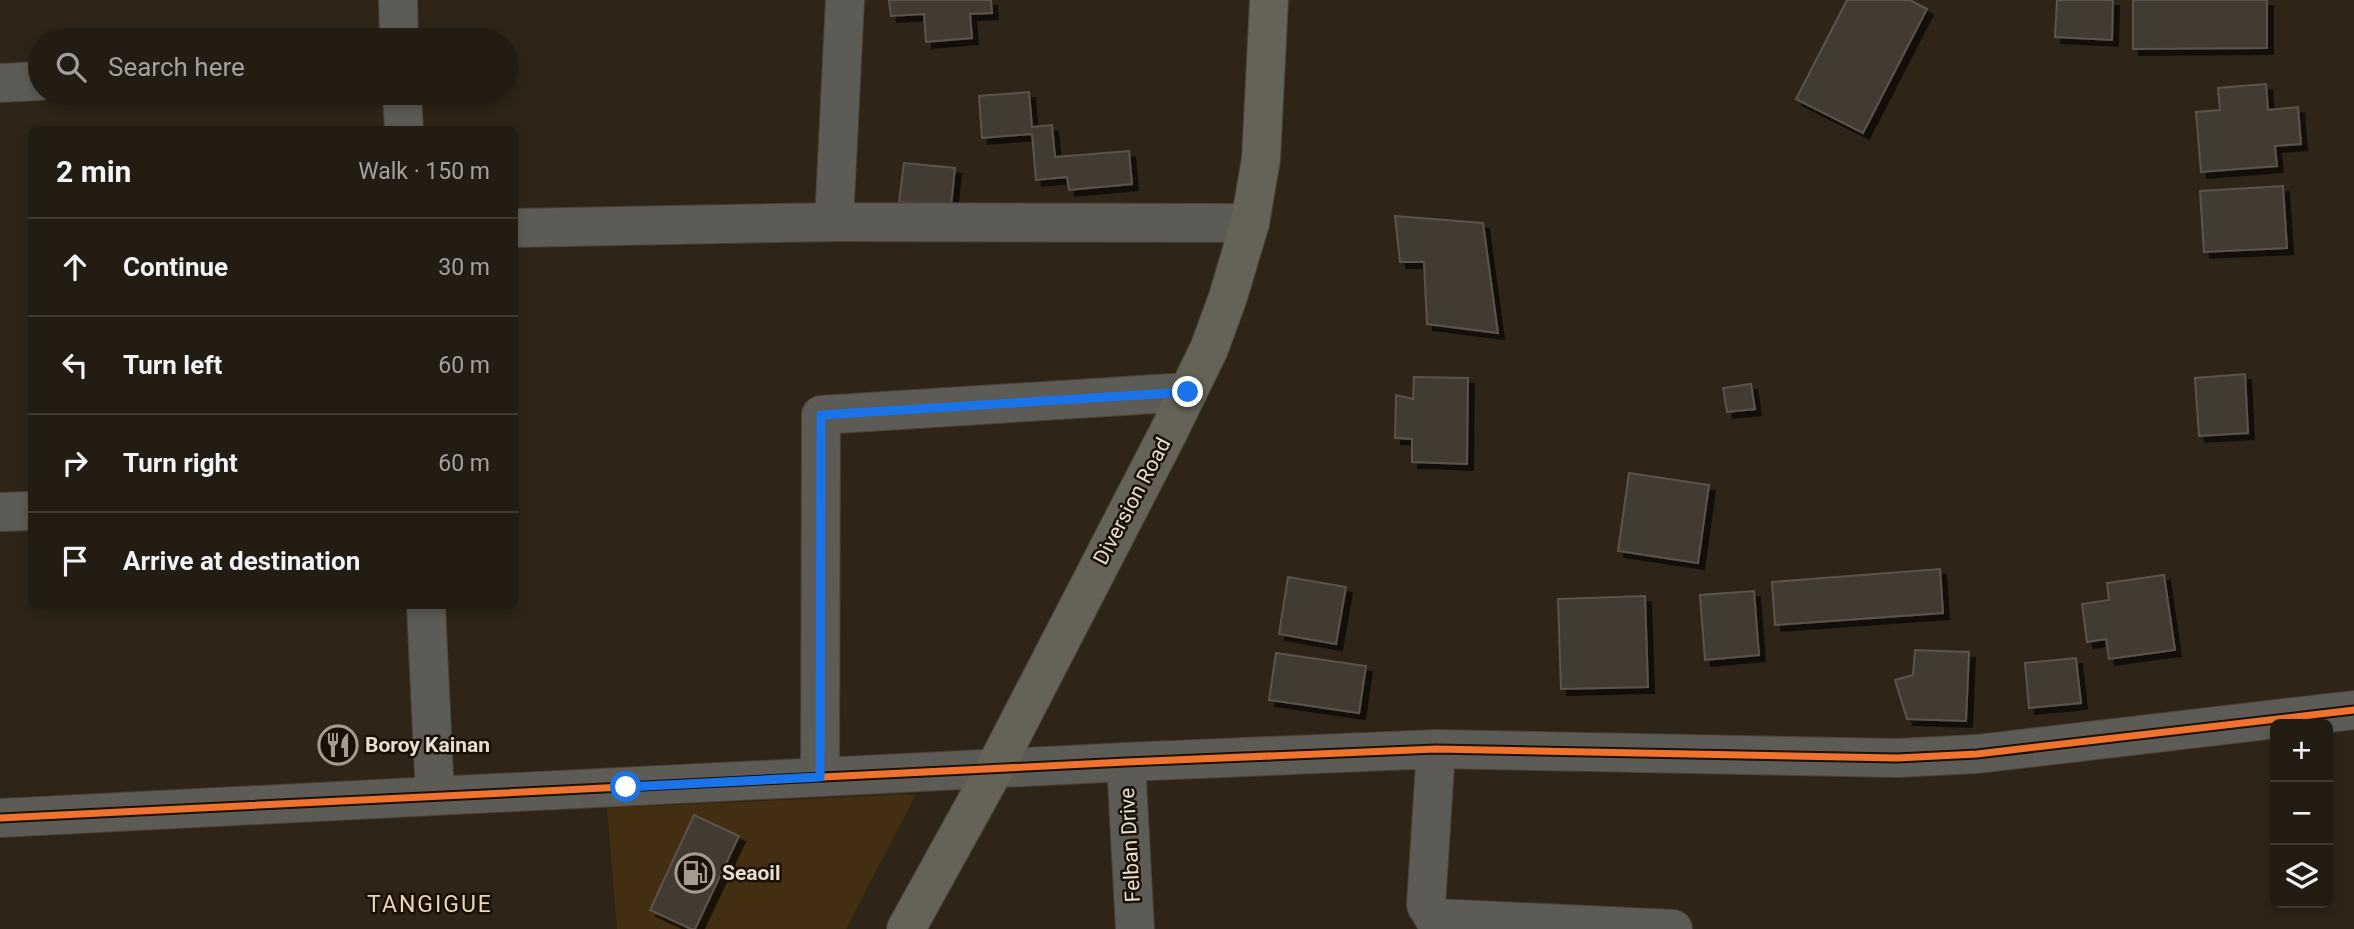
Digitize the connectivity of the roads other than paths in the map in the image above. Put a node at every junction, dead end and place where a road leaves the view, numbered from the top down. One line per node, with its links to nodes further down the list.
1 (398, 0): 4 (street)
2 (845, 0): 9 (street)
3 (1269, 0): 10 (highway, Diversion Road)
4 (399, 28)
5 (28, 82): 6 (street)
6 (0, 83)
7 (403, 105): 8 (street)
8 (404, 126)
9 (834, 222): 10 (street); 11 (street)
10 (1250, 223): 12 (highway, Diversion Road)
11 (518, 228)
12 (1188, 392): 19 (highway, Diversion Road); 20 (street)
13 (28, 511): 14 (street)
14 (0, 512)
15 (426, 609): 21 (street)
16 (2354, 710): 17 (street)
17 (1436, 749): 18 (street); 25 (street)
18 (1126, 762): 19 (street); 24 (street, Felban Drive)
19 (995, 768): 20 (street); 23 (highway, Diversion Road)
20 (820, 777): 21 (street)
21 (435, 796): 22 (street)
22 (0, 818)
23 (906, 929)
24 (1135, 929)
25 (1673, 929)

